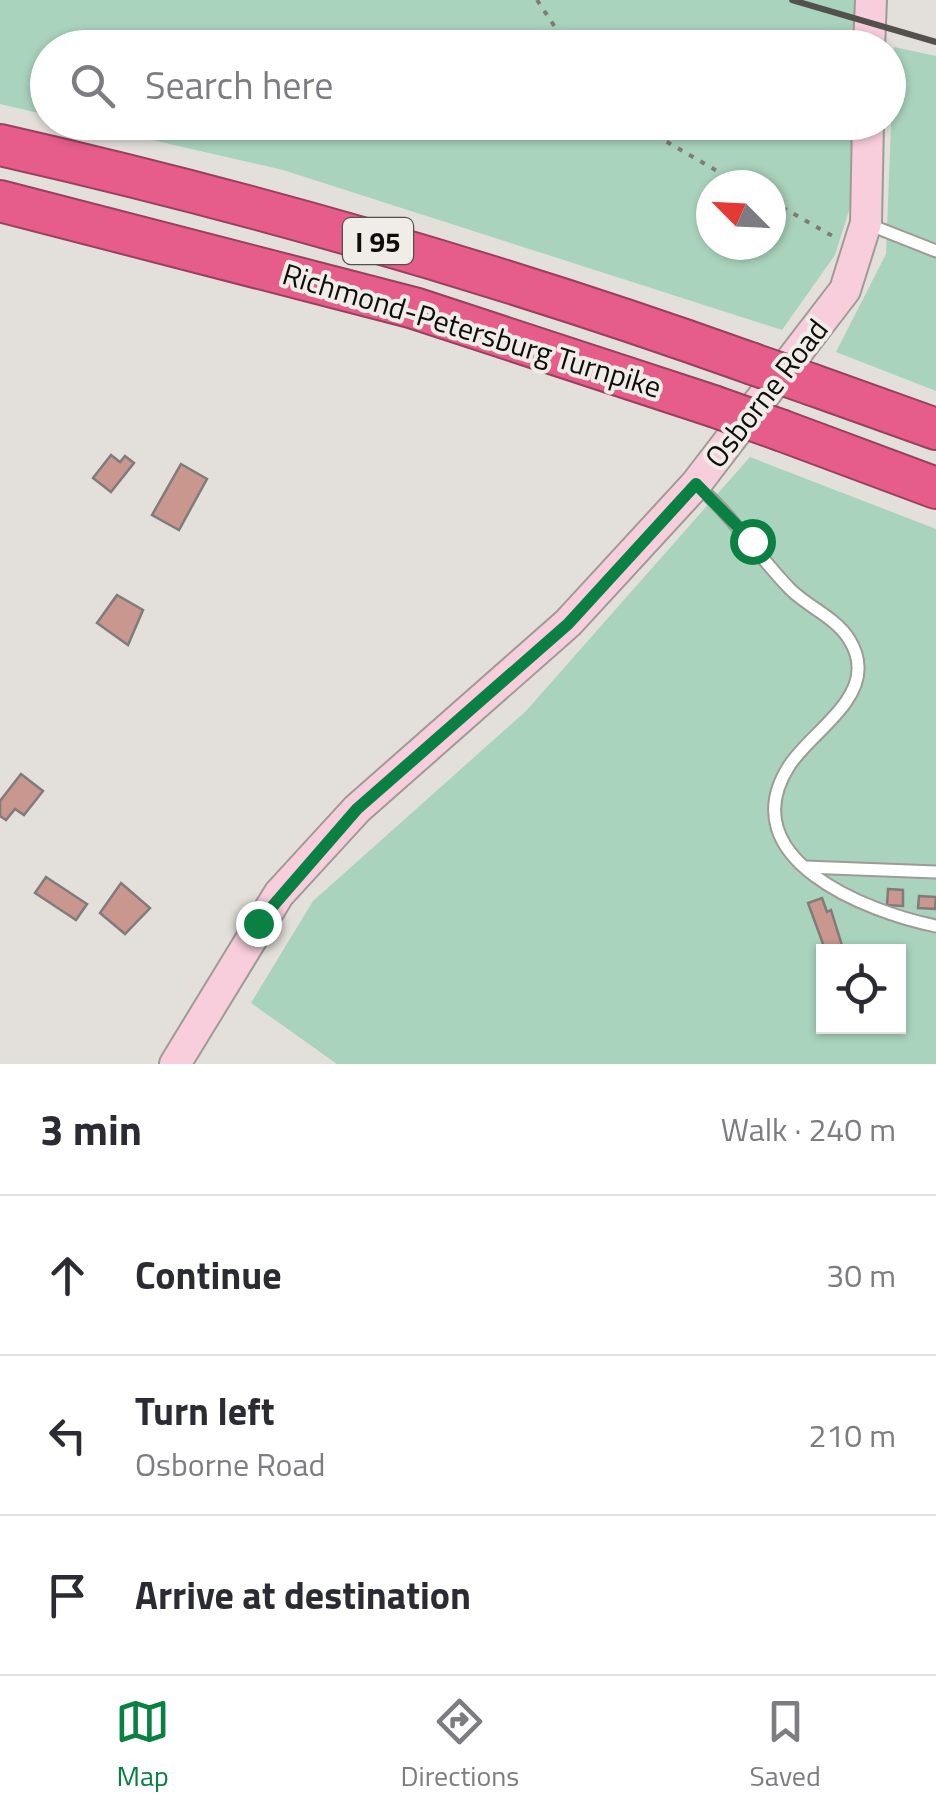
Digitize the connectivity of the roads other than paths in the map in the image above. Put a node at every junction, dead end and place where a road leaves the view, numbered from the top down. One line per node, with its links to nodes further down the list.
1 (871, 0): 2 (street)
2 (870, 30)
3 (867, 140): 6 (street, Osborne Road)
4 (0, 145): 8 (highway, Richmond-Petersburg Turnpike / I 95, bridge)
5 (0, 201): 10 (highway, Richmond-Petersburg Turnpike / I 95, bridge)
6 (862, 237): 7 (lane); 9 (street, Osborne Road)
7 (936, 251)
8 (936, 429)
9 (696, 484): 11 (lane); 14 (street, Osborne Road)
10 (936, 488)
11 (802, 867): 12 (lane); 13 (lane)
12 (936, 872)
13 (936, 926)
14 (175, 1064)

